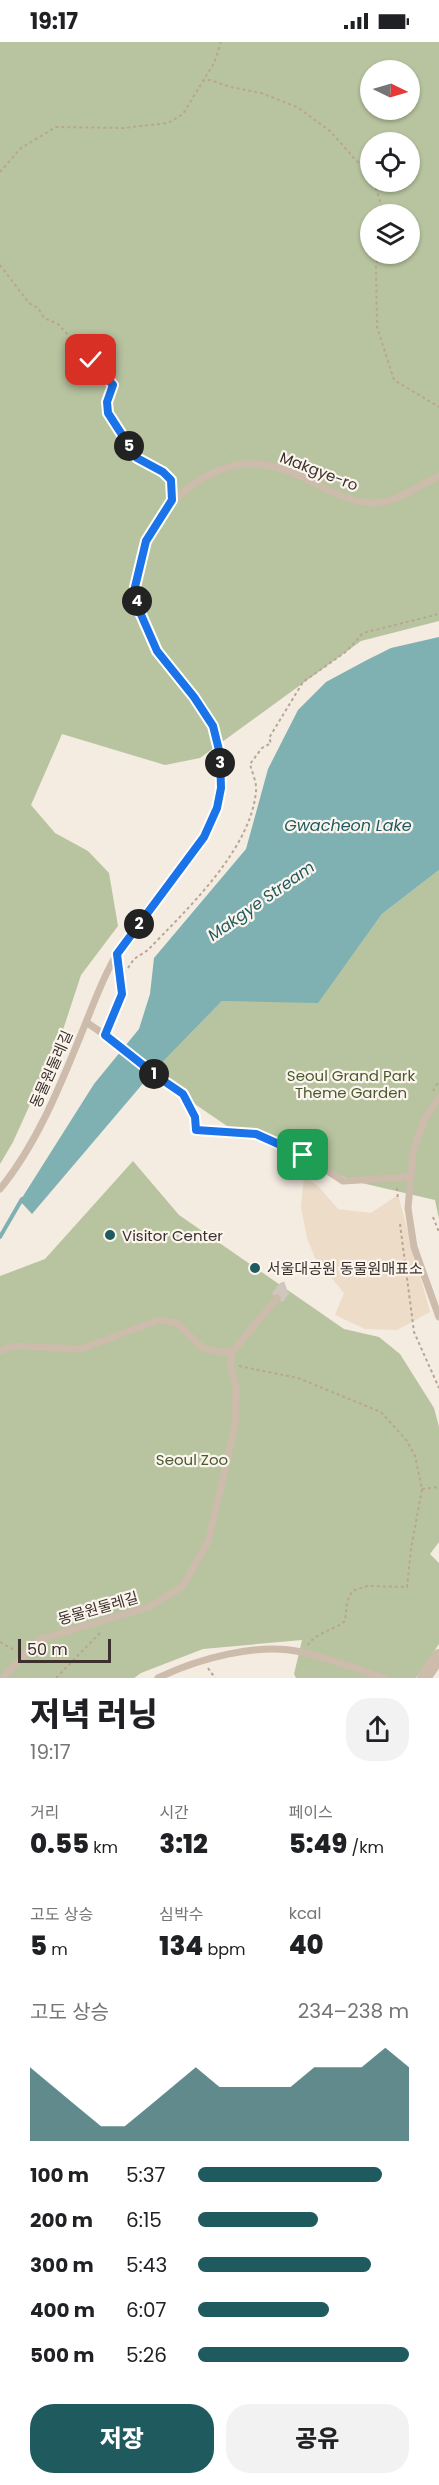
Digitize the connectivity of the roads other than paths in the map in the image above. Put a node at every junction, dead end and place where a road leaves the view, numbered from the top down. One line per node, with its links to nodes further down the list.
1 (439, 476): 2 (lane, Makgye-ro)
2 (117, 954): 3 (lane, 동물원둘레길); 4 (lane)
3 (86, 1022): 4 (lane); 7 (lane, 동물원둘레길)
4 (105, 1035): 6 (lane)
5 (439, 1098): 6 (lane)
6 (410, 1177): 9 (lane)
7 (0, 1190)
8 (277, 1298): 11 (lane)
9 (439, 1317)
10 (0, 1351): 11 (lane)
11 (232, 1352): 13 (lane, 동물원둘레길)
12 (439, 1656): 16 (street)
13 (3, 1678)
14 (158, 1678): 15 (lane)
15 (384, 1678)
16 (424, 1678)

